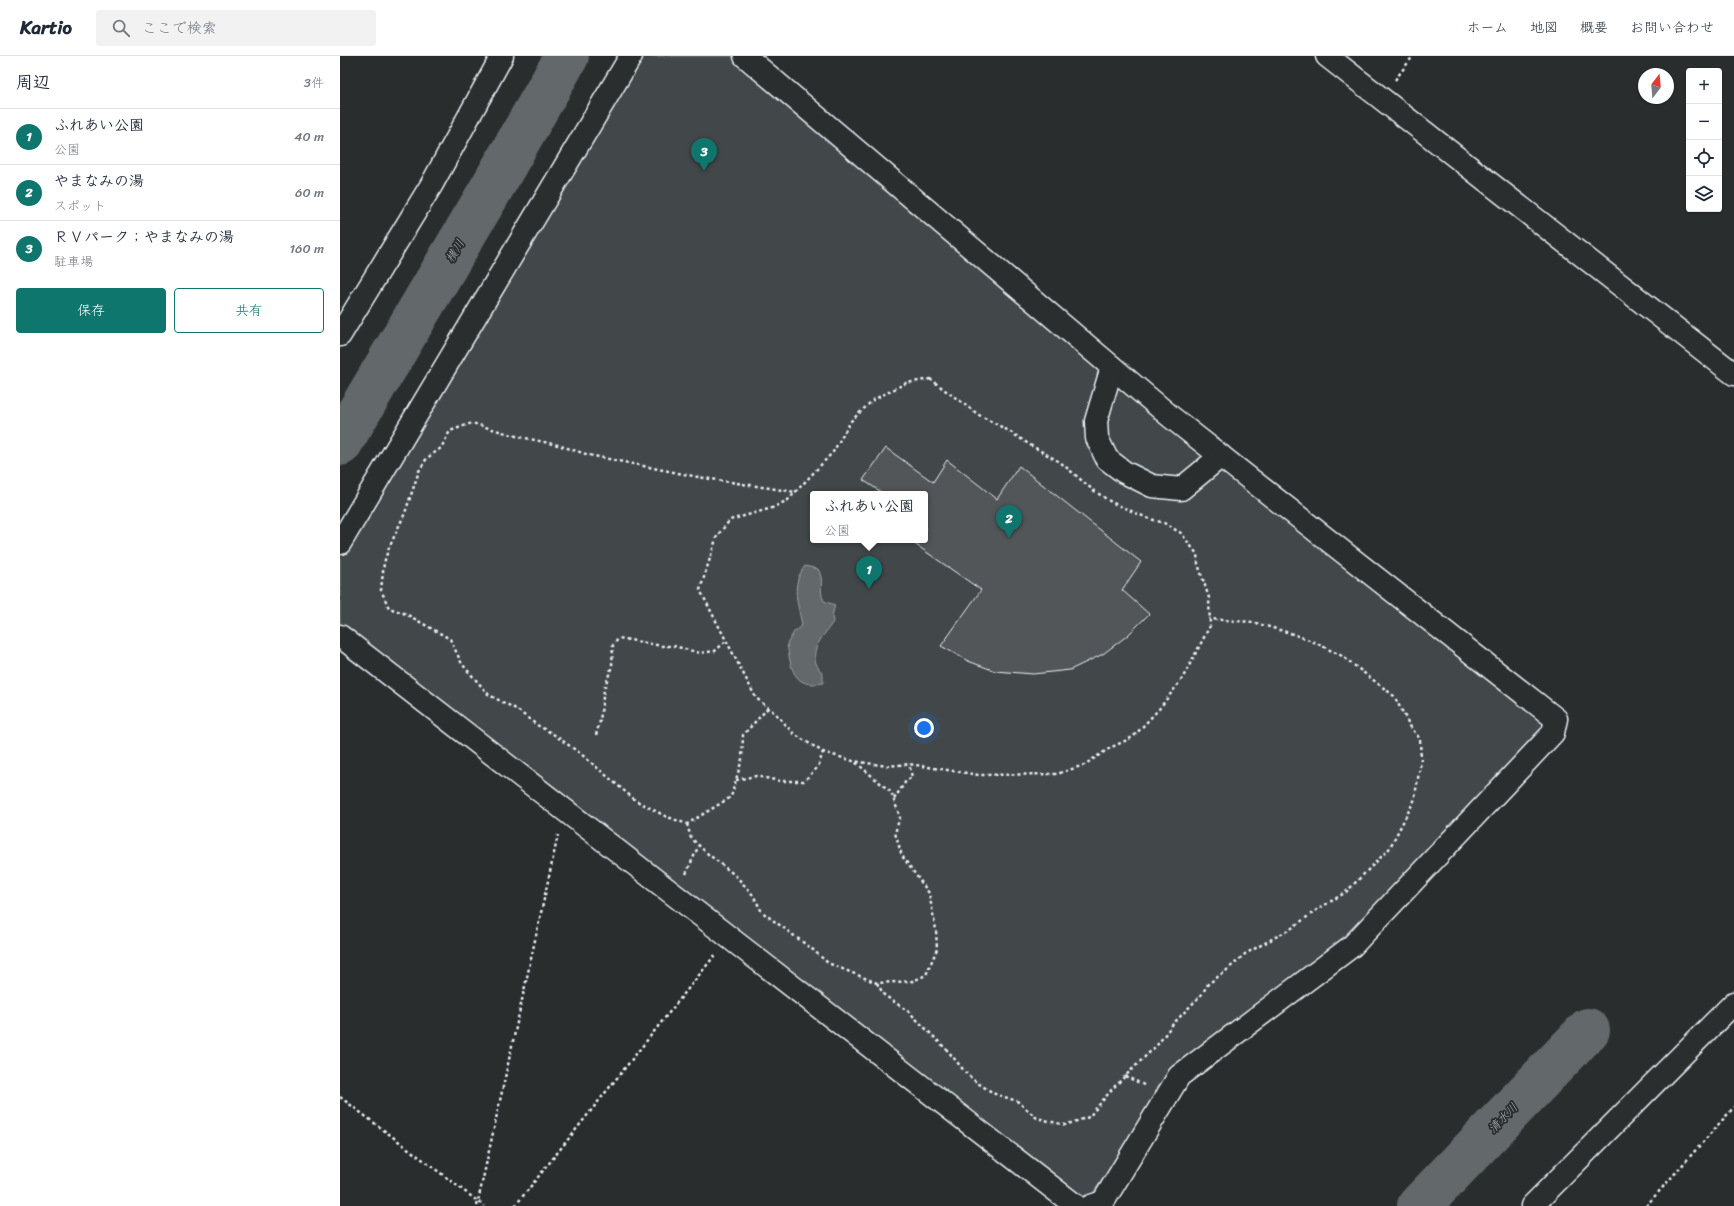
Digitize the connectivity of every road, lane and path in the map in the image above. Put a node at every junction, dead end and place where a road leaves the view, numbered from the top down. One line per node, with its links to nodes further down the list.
1 (502, 56): 7 (street)
2 (631, 56): 12 (street)
3 (746, 56): 8 (street)
4 (1327, 56): 6 (street)
5 (1413, 56): 6 (path)
6 (1381, 98): 9 (street)
7 (340, 335)
8 (1112, 367): 10 (street); 10 (street)
9 (1734, 374)
10 (1221, 456): 39 (street)
11 (795, 492): 13 (path); 15 (path); 24 (path)
12 (340, 543)
13 (1209, 619): 20 (path); 30 (path)
14 (340, 636): 23 (street)
15 (726, 640): 16 (path); 17 (path)
16 (768, 708): 18 (path); 21 (path)
17 (596, 734)
18 (823, 752): 19 (path); 21 (path)
19 (853, 761): 20 (path); 22 (path)
20 (909, 764): 22 (path)
21 (736, 780): 24 (path)
22 (894, 800): 28 (path)
23 (564, 809): 26 (street); 34 (path)
24 (686, 824): 25 (path)
25 (699, 846): 26 (path); 28 (path)
26 (674, 894): 27 (street)
27 (729, 938): 37 (path); 38 (street)
28 (877, 983): 30 (path)
29 (1734, 1003): 40 (street)
30 (1125, 1076): 31 (path)
31 (1152, 1088)
32 (340, 1097): 34 (path)
33 (1734, 1107): 41 (path)
34 (478, 1201): 35 (path); 36 (path)
35 (477, 1206)
36 (484, 1206)
37 (514, 1206)
38 (1076, 1206)
39 (1091, 1206)
40 (1532, 1206)
41 (1646, 1206)

